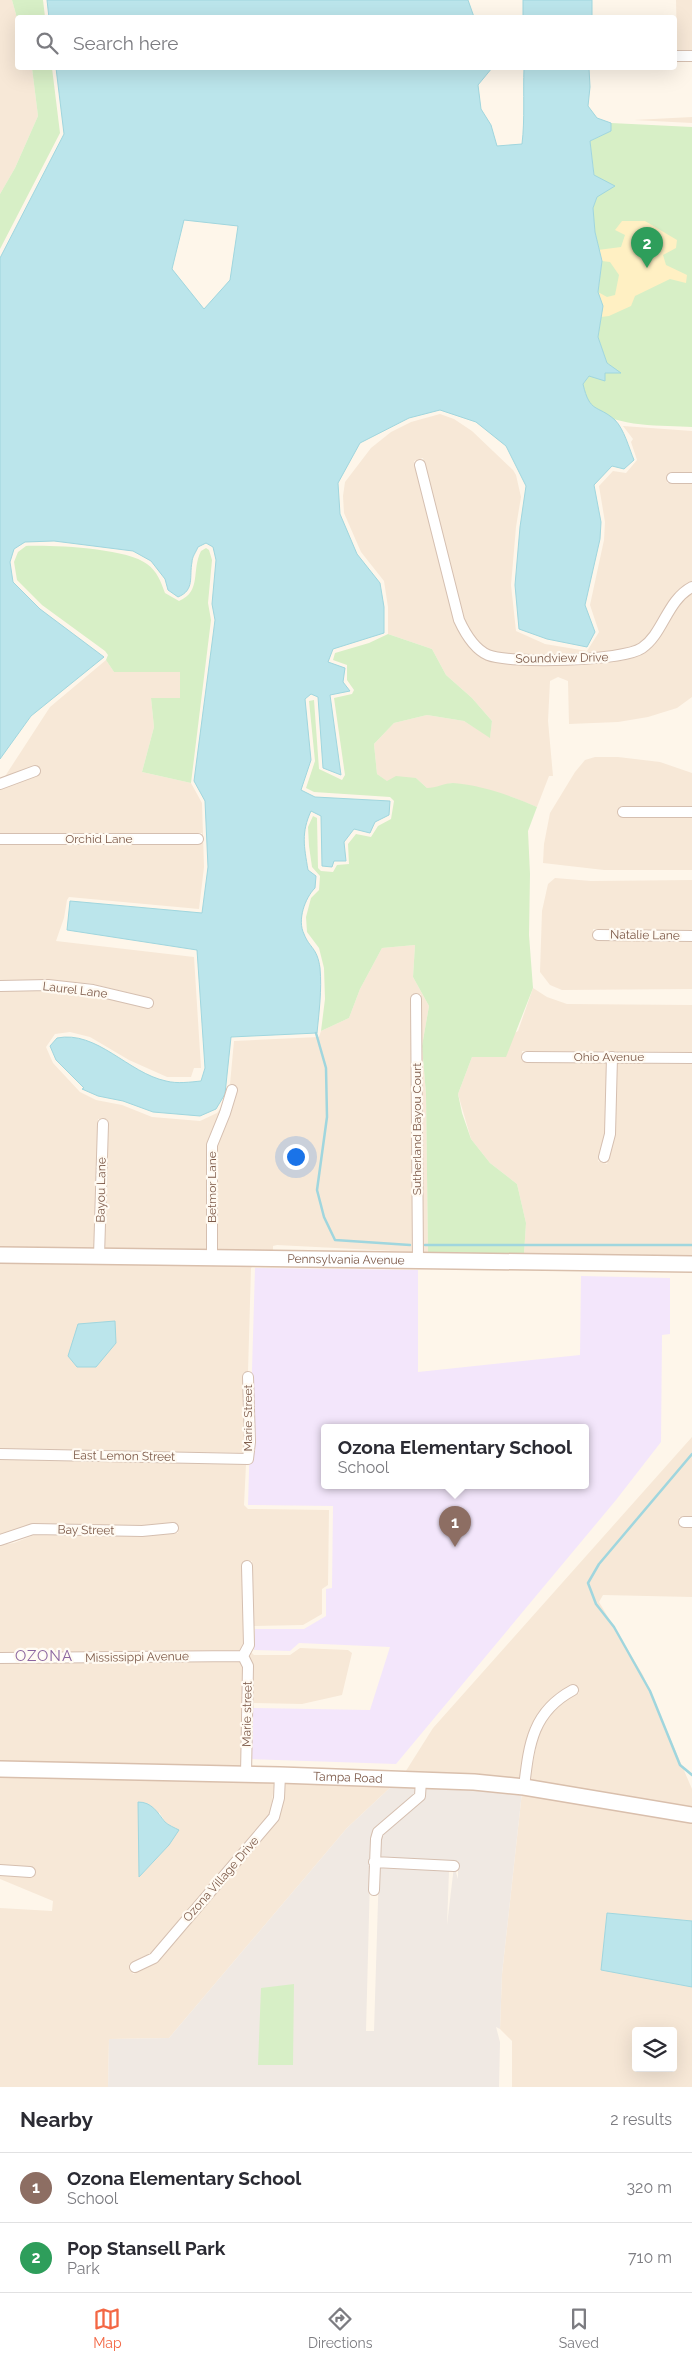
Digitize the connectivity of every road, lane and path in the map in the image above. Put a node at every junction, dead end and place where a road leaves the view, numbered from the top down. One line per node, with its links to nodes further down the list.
1 (677, 56): 2 (street)
2 (692, 56)
3 (420, 464): 6 (street, Soundview Drive)
4 (672, 478): 5 (street)
5 (692, 478)
6 (692, 587)
7 (35, 771): 8 (street)
8 (0, 784)
9 (623, 812): 10 (street)
10 (692, 812)
11 (0, 839): 12 (street, Orchid Lane)
12 (198, 839)
13 (598, 935): 14 (street, Natalie Lane)
14 (692, 936)
15 (0, 986): 17 (street, Laurel Lane)
16 (416, 999): 27 (street, Sutherland Bayou Court)
17 (148, 1003)
18 (527, 1056): 19 (street, Ohio Avenue)
19 (612, 1058): 20 (street, Ohio Avenue); 23 (street)
20 (692, 1058)
21 (232, 1090): 26 (street, Betmor Lane)
22 (103, 1124): 25 (street, Bayou Lane)
23 (604, 1158)
24 (0, 1255): 25 (street, Pennsylvania Avenue)
25 (99, 1256): 26 (street, Pennsylvania Avenue)
26 (212, 1258): 27 (street, Pennsylvania Avenue)
27 (418, 1260): 28 (street, Pennsylvania Avenue)
28 (692, 1264)
29 (248, 1377): 31 (street, Marie Street)
30 (0, 1454): 31 (street, East Lemon Street)
31 (248, 1458)
32 (173, 1528): 33 (street, Bay Street)
33 (0, 1540)
34 (247, 1566): 35 (street)
35 (243, 1656): 36 (street, Mississippi Avenue); 39 (street, Marie street)
36 (0, 1658)
37 (573, 1690): 42 (street)
38 (0, 1769): 39 (street, Tampa Road)
39 (246, 1774): 40 (street, Tampa Road)
40 (280, 1775): 41 (street, Tampa Road); 49 (street, Ozona Village Drive)
41 (421, 1780): 42 (street, Tampa Road); 44 (street)
42 (524, 1787): 43 (street, Tampa Road)
43 (692, 1815)
44 (374, 1862): 45 (street); 48 (street)
45 (454, 1866)
46 (0, 1870): 47 (street)
47 (30, 1872)
48 (374, 1890)
49 (135, 1967)

